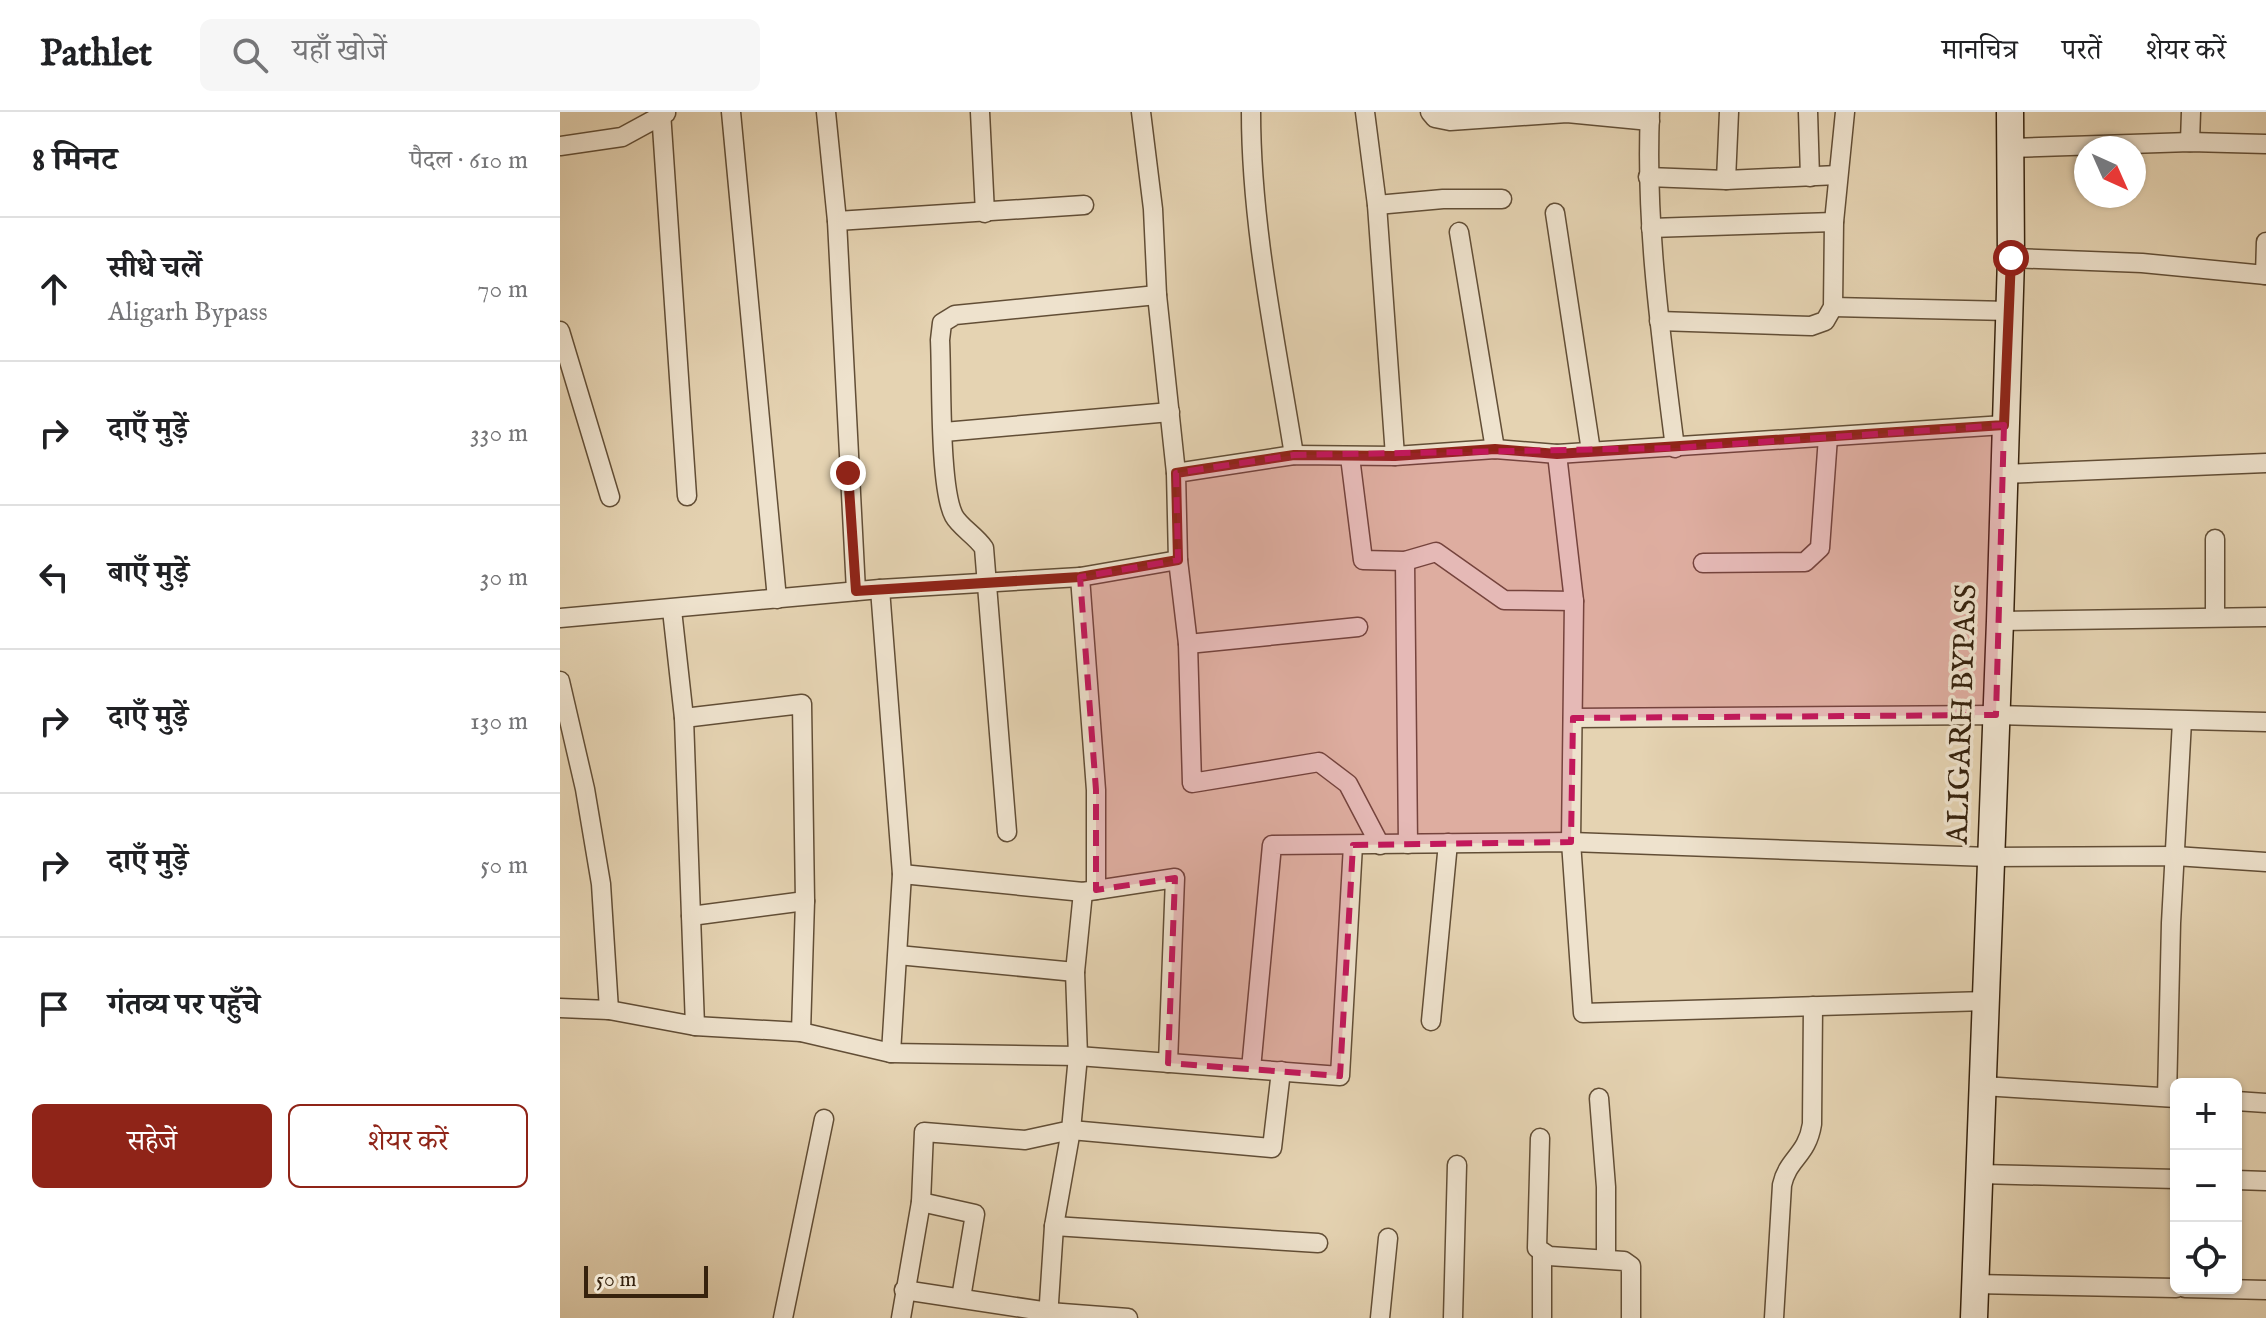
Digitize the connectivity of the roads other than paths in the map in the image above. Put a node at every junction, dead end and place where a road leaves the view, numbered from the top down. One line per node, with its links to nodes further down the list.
1 (731, 112): 65 (street)
2 (826, 112): 29 (street)
3 (980, 112): 27 (street)
4 (1141, 112): 36 (street)
5 (1251, 112): 49 (street)
6 (1365, 112): 26 (street)
7 (1430, 112): 8 (street)
8 (1567, 112): 15 (street)
9 (1729, 112): 23 (street)
10 (1808, 112): 22 (street)
11 (1845, 112): 20 (street)
12 (2010, 112): 19 (main road, ALIGARH BYPASS)
13 (2191, 112): 16 (street)
14 (663, 113): 18 (street); 55 (street)
15 (1650, 116): 21 (street)
16 (2190, 142): 17 (street); 19 (street)
17 (2266, 144)
18 (560, 146)
19 (2011, 148): 34 (main road, ALIGARH BYPASS)
20 (1838, 175): 22 (street); 30 (street)
21 (1648, 177): 23 (street); 31 (street)
22 (1810, 177): 23 (street)
23 (1726, 180)
24 (1502, 199): 26 (street)
25 (1084, 205): 27 (street)
26 (1377, 205): 50 (street)
27 (985, 213): 29 (street)
28 (1555, 213): 47 (street)
29 (837, 221): 64 (street)
30 (1834, 222): 31 (street); 37 (street)
31 (1651, 228): 39 (street)
32 (1459, 232): 46 (street)
33 (2266, 242): 35 (street)
34 (2011, 258): 35 (street); 38 (main road, ALIGARH BYPASS)
35 (2266, 275)
36 (1157, 295): 41 (street); 43 (street)
37 (1833, 307): 38 (street); 39 (street)
38 (2009, 311): 42 (main road, ALIGARH BYPASS)
39 (1659, 321): 45 (street)
40 (560, 331): 56 (street)
41 (1170, 412): 43 (street); 53 (street)
42 (2004, 425): 44 (street); 54 (main road, ALIGARH BYPASS)
43 (944, 432): 62 (street)
44 (1828, 437): 45 (street); 60 (street)
45 (1675, 448): 47 (street)
46 (1495, 449): 48 (street); 50 (street)
47 (1591, 451): 48 (street)
48 (1557, 454): 66 (street)
49 (1294, 455): 51 (street); 53 (street)
50 (1395, 456): 51 (street)
51 (1350, 457): 59 (street)
52 (2266, 463): 54 (street)
53 (1176, 473): 58 (street)
54 (2004, 474): 71 (main road, ALIGARH BYPASS)
55 (687, 496)
56 (610, 497)
57 (2215, 539): 68 (street)
58 (1178, 560): 61 (street); 73 (street)
59 (1405, 561): 66 (street); 83 (street)
60 (1703, 563)
61 (1080, 577): 62 (street); 90 (street)
62 (989, 584): 63 (street); 80 (street)
63 (880, 589): 64 (street); 89 (street)
64 (856, 591): 65 (street)
65 (777, 599): 67 (street)
66 (1574, 601): 77 (street)
67 (672, 610): 70 (street); 76 (street)
68 (2215, 617): 69 (street); 71 (street)
69 (2266, 617)
70 (560, 618)
71 (2000, 621): 75 (main road, ALIGARH BYPASS)
72 (1358, 627): 73 (street)
73 (1188, 644): 85 (street)
74 (560, 681): 98 (street)
75 (1996, 715): 77 (street); 78 (street); 87 (main road, ALIGARH BYPASS)
76 (684, 718): 91 (street); 92 (street)
77 (1573, 718): 81 (street)
78 (2182, 721): 79 (street); 86 (street)
79 (2266, 722)
80 (1007, 832)
81 (1571, 842): 82 (street); 87 (street); 96 (street)
82 (1448, 843): 83 (street); 99 (street)
83 (1408, 844): 85 (street)
84 (1353, 845): 85 (street); 105 (street); 106 (street)
85 (1380, 845)
86 (2175, 856): 87 (street); 88 (street); 107 (street)
87 (1989, 857): 95 (main road, ALIGARH BYPASS)
88 (2266, 862)
89 (902, 874): 90 (street); 93 (street)
90 (1090, 891): 94 (street); 104 (street)
91 (805, 901): 92 (street); 101 (street)
92 (691, 916): 100 (street)
93 (898, 955): 94 (street); 102 (street)
94 (1075, 972): 103 (street)
95 (1986, 1001): 96 (street); 108 (main road, ALIGARH BYPASS)
96 (1813, 1006): 142 (street)
97 (560, 1008): 98 (street)
98 (609, 1010): 100 (street)
99 (1431, 1021)
100 (695, 1026): 101 (street)
101 (801, 1032): 102 (street)
102 (891, 1053): 103 (street)
103 (1078, 1056): 104 (street); 115 (street)
104 (1168, 1063): 105 (street)
105 (1251, 1069): 106 (street)
106 (1281, 1071): 115 (street)
107 (2172, 1078)
108 (1983, 1086): 111 (street); 118 (main road, ALIGARH BYPASS)
109 (2266, 1096): 113 (street)
110 (1599, 1098): 127 (street)
111 (2170, 1098)
112 (2242, 1101): 113 (street)
113 (2266, 1103)
114 (824, 1119): 135 (street)
115 (1071, 1130): 122 (street); 123 (street)
116 (1540, 1138): 126 (street)
117 (1457, 1165): 139 (street)
118 (1980, 1174): 119 (street); 128 (main road, ALIGARH BYPASS)
119 (2170, 1179)
120 (2242, 1180): 121 (street)
121 (2266, 1181)
122 (921, 1202): 131 (street); 133 (street)
123 (1054, 1226): 125 (street); 134 (street)
124 (1388, 1238): 138 (street)
125 (1318, 1243)
126 (1542, 1254): 127 (street); 140 (street)
127 (1606, 1259): 141 (street)
128 (1975, 1284): 129 (street); 143 (main road, ALIGARH BYPASS)
129 (2170, 1288)
130 (2242, 1289): 132 (street)
131 (904, 1290): 133 (street); 136 (street)
132 (2266, 1290)
133 (961, 1298): 134 (street)
134 (1048, 1315): 137 (street)
135 (783, 1318)
136 (901, 1318)
137 (1128, 1318)
138 (1380, 1318)
139 (1453, 1318)
140 (1542, 1318)
141 (1631, 1318)
142 (1774, 1318)
143 (1974, 1318)

